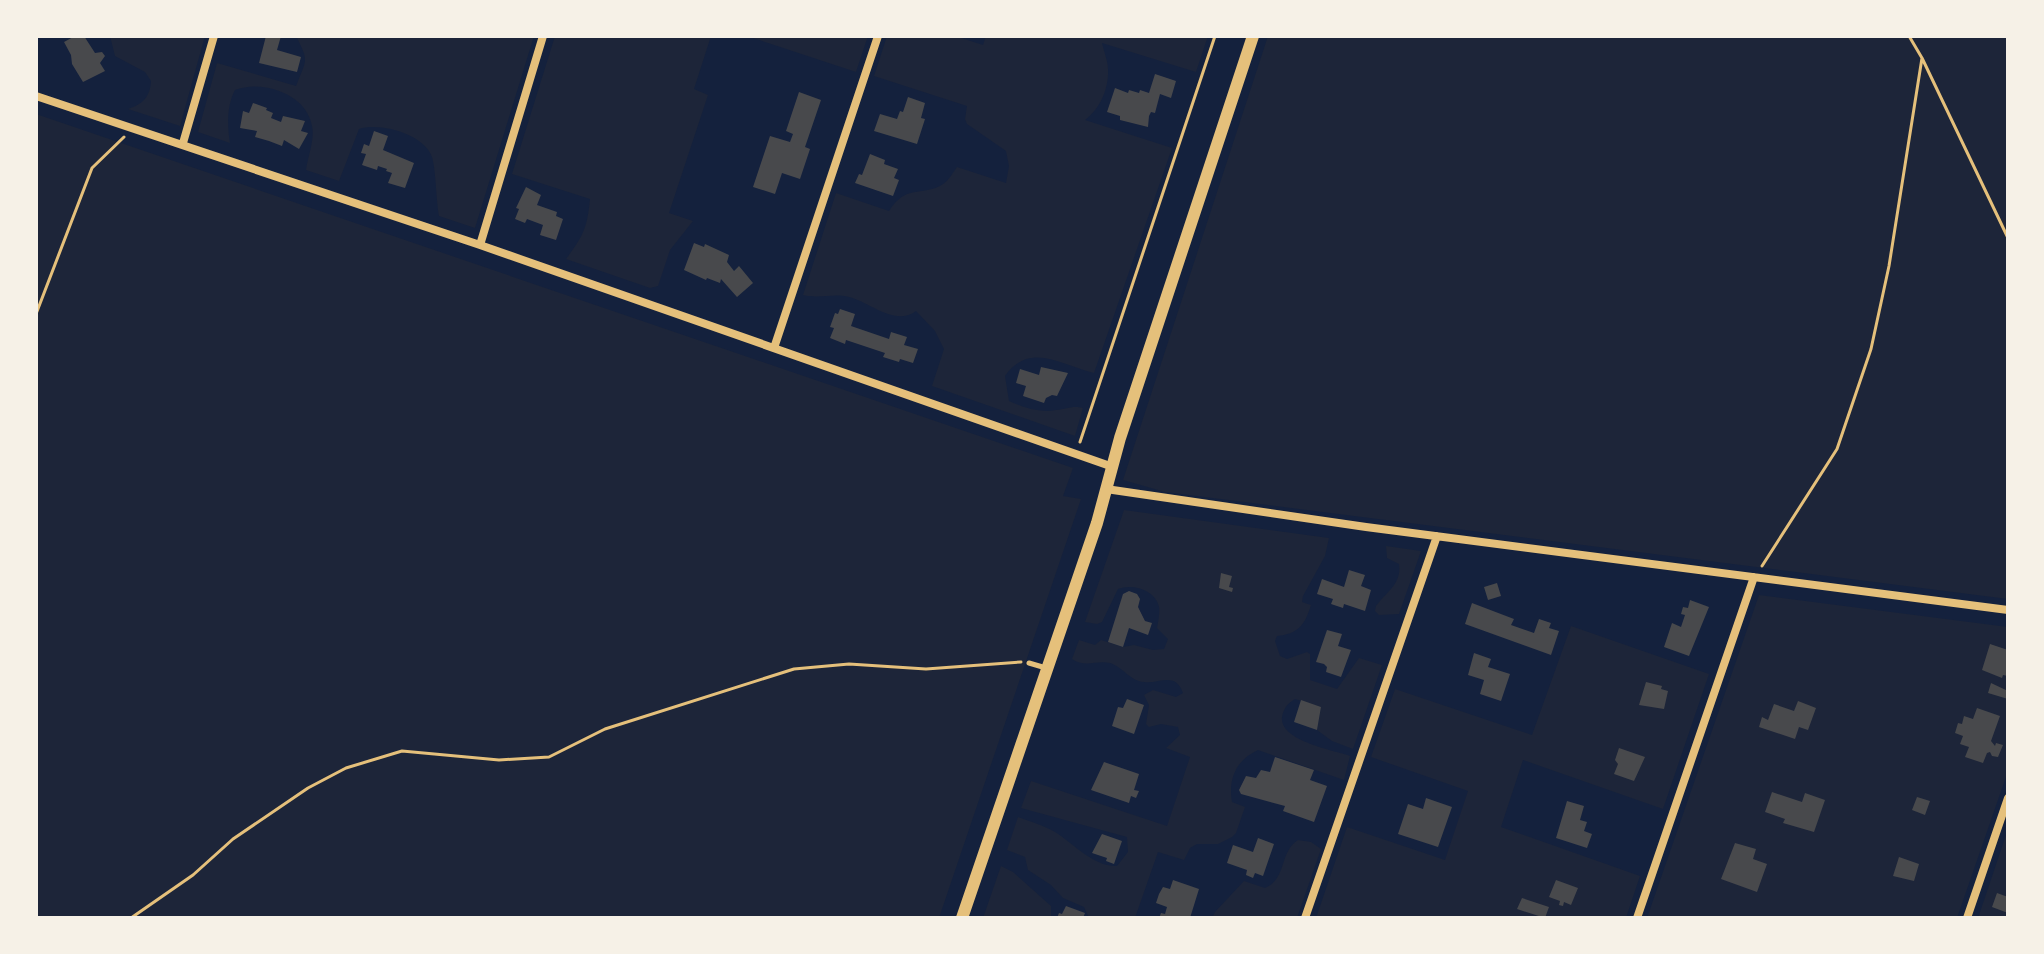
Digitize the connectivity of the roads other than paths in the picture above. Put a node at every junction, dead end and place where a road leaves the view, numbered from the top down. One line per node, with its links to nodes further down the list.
1 (214, 36): 6 (street)
2 (543, 36): 7 (street)
3 (878, 36): 8 (street)
4 (1253, 36): 9 (street)
5 (36, 96): 6 (street)
6 (183, 143): 7 (street)
7 (480, 245): 8 (street)
8 (774, 348): 9 (street)
9 (1113, 467): 10 (street)
10 (1106, 489): 11 (street); 15 (street)
11 (1437, 536): 12 (street); 18 (street)
12 (1754, 577): 13 (street); 19 (street)
13 (2008, 610)
14 (1029, 663): 15 (lane)
15 (1047, 668): 17 (street)
16 (2008, 798): 20 (street)
17 (962, 918)
18 (1305, 918)
19 (1637, 918)
20 (1967, 918)

